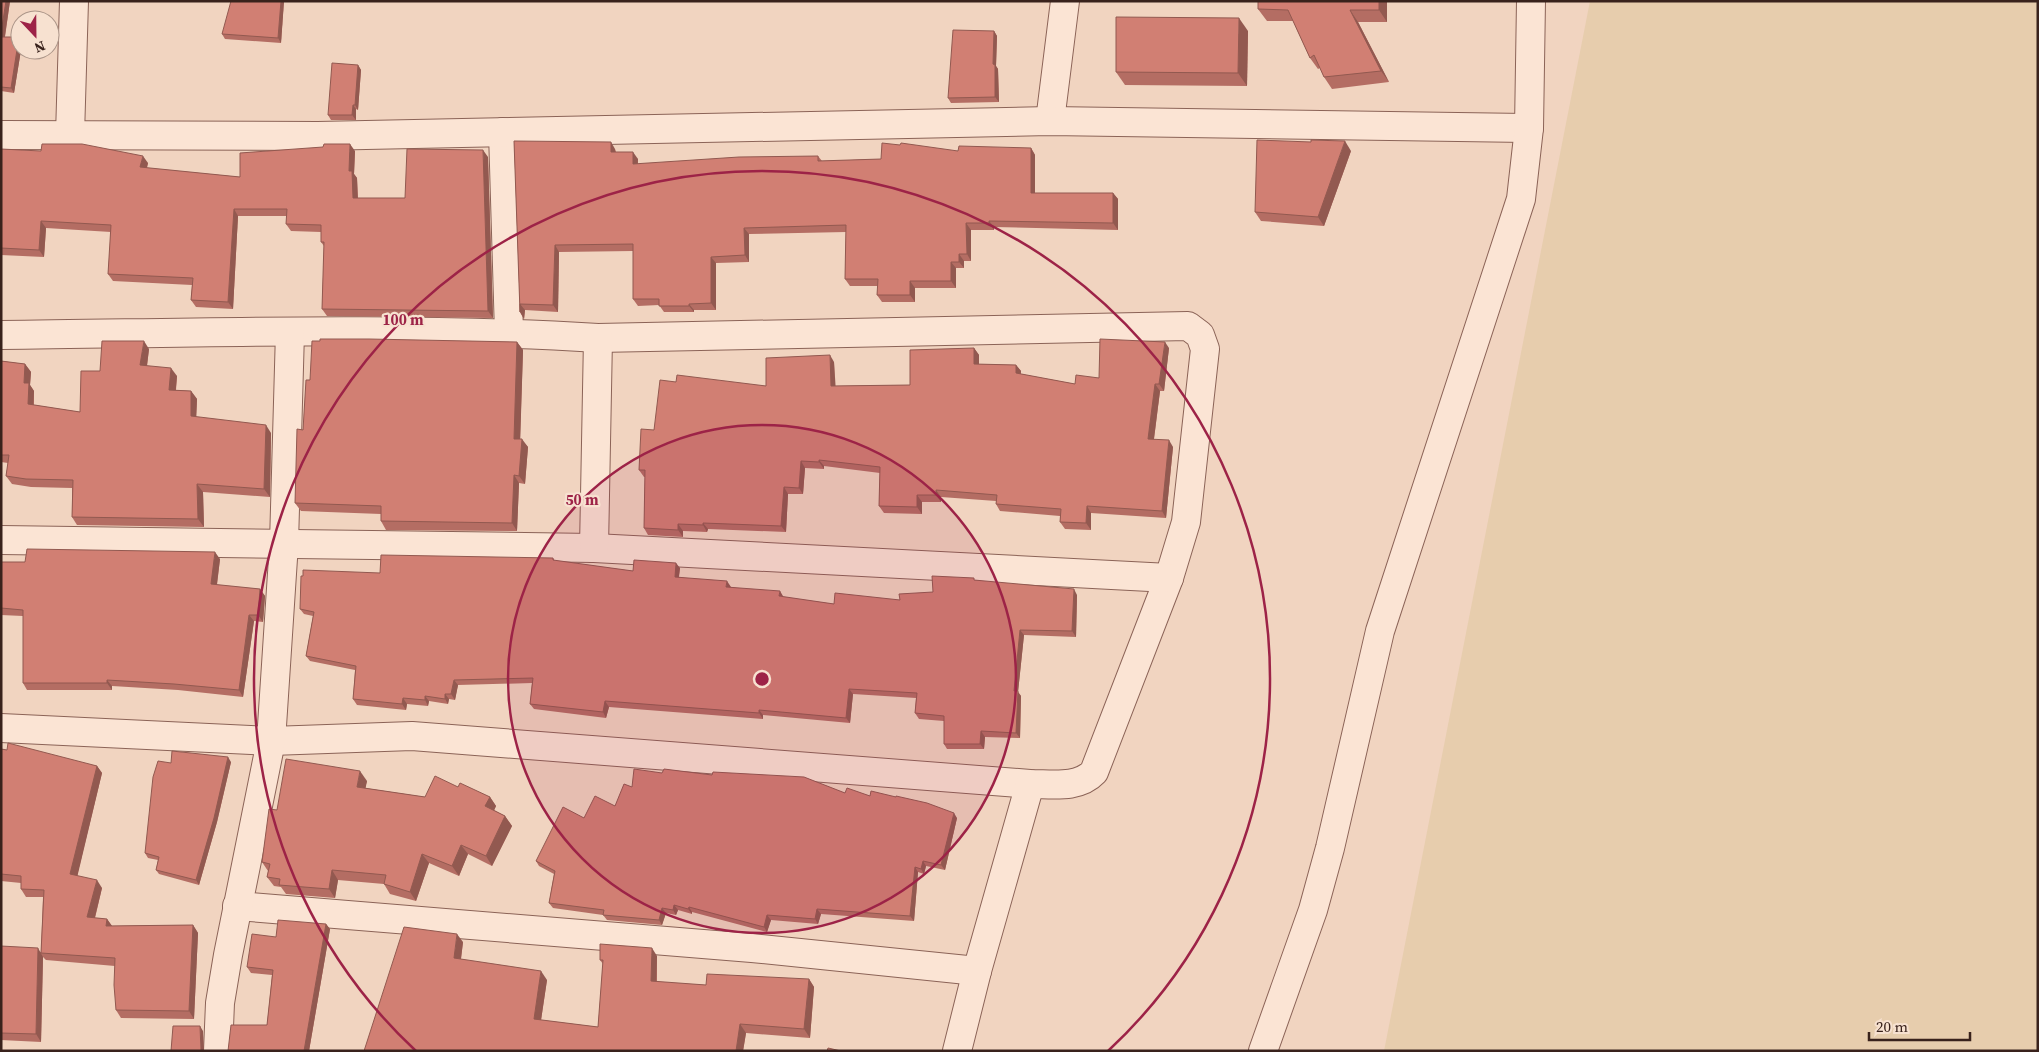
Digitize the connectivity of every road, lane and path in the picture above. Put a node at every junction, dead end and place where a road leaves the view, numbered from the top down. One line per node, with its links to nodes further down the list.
1 (74, 1): 8 (street)
2 (1065, 1): 4 (street)
3 (1531, 1): 5 (street)
4 (1050, 121): 5 (street); 6 (street)
5 (1529, 128): 24 (street)
6 (503, 132): 8 (street); 10 (street)
7 (1, 135): 8 (street)
8 (70, 135)
9 (290, 332): 10 (street); 11 (street); 14 (street)
10 (509, 333): 12 (street)
11 (1, 335)
12 (598, 338): 15 (street); 16 (street)
13 (1, 540): 14 (street)
14 (284, 543): 15 (street); 18 (street)
15 (594, 548): 16 (street)
16 (1169, 578): 19 (street)
17 (1, 728): 18 (street)
18 (271, 741): 19 (street); 20 (street)
19 (1030, 784): 21 (street)
20 (238, 906): 21 (street); 22 (street)
21 (976, 971): 23 (street)
22 (218, 1051)
23 (957, 1051)
24 (1263, 1051)

